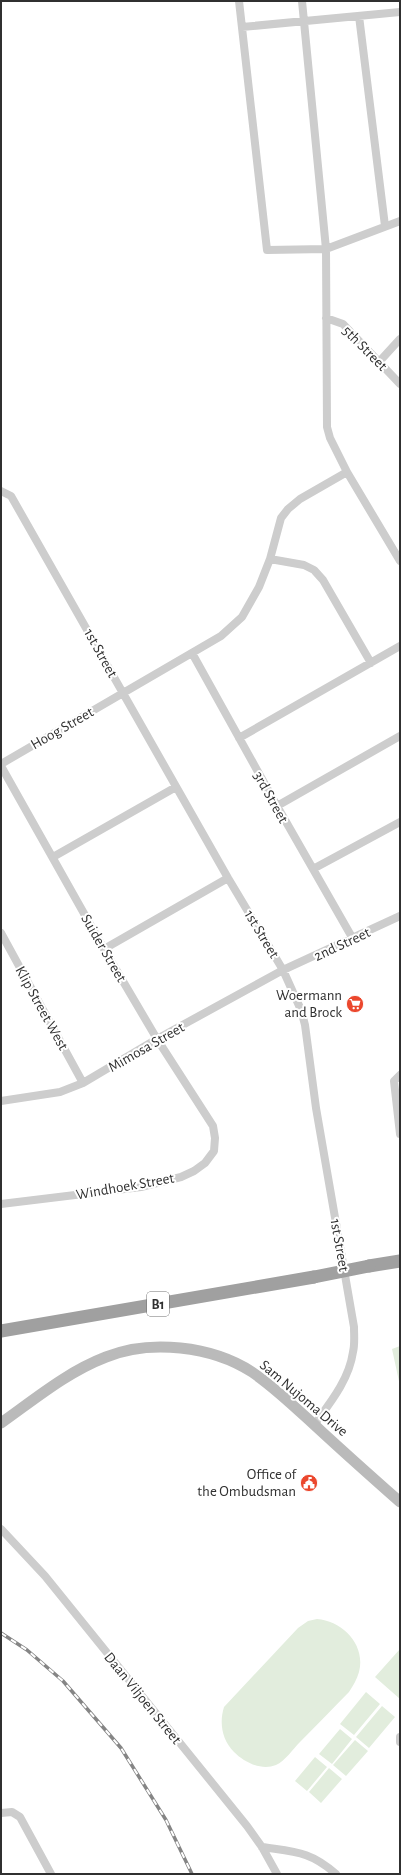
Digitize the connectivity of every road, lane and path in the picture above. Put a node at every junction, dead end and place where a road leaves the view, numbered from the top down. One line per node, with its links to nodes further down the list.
1 (239, 1): 6 (street)
2 (302, 1): 5 (street)
3 (400, 12): 4 (street)
4 (359, 16): 5 (street); 8 (street)
5 (304, 22): 6 (street); 9 (street)
6 (242, 27): 9 (street)
7 (400, 221): 8 (street)
8 (384, 226): 9 (street)
9 (326, 249): 10 (street)
10 (326, 318): 12 (street, 5th Street); 14 (street)
11 (400, 339): 12 (street)
12 (380, 362): 13 (street, 5th Street)
13 (400, 384)
14 (347, 472): 16 (street, Hoog Street); 17 (street)
15 (1, 491): 21 (street, 1st Street)
16 (270, 559): 19 (street, Hoog Street); 20 (street)
17 (400, 561)
18 (400, 646): 20 (street)
19 (192, 653): 21 (street, Hoog Street); 23 (street, 3rd Street)
20 (371, 662): 23 (street)
21 (123, 693): 24 (street, Hoog Street); 25 (street, 1st Street)
22 (400, 736): 26 (street)
23 (239, 738): 26 (street, 3rd Street)
24 (1, 765): 28 (street, Suider Street)
25 (176, 787): 28 (street); 30 (street, 1st Street)
26 (277, 806): 29 (street, 3rd Street)
27 (400, 822): 29 (street)
28 (53, 857): 34 (street, Suider Street)
29 (313, 869): 33 (street, 3rd Street)
30 (228, 878): 34 (street); 35 (street, 1st Street)
31 (400, 916): 33 (street, 2nd Street)
32 (1, 933): 38 (street, Klip Street West)
33 (353, 939): 35 (street, 2nd Street)
34 (104, 949): 36 (street, Suider Street)
35 (283, 970): 36 (street, Mimosa Street); 46 (street, 1st Street)
36 (157, 1039): 38 (street, Mimosa Street); 40 (street, Suider Street)
37 (400, 1075): 41 (street)
38 (83, 1083): 39 (street, Mimosa Street)
39 (1, 1101)
40 (213, 1126): 42 (street, Windhoek Street)
41 (400, 1134)
42 (1, 1204)
43 (400, 1261): 44 (highway, B1, bridge)
44 (1, 1331)
45 (1, 1423): 46 (main road, Sam Nujoma Drive)
46 (314, 1425): 47 (main road, Sam Nujoma Drive)
47 (400, 1502)
48 (1, 1529): 52 (street, Daan Viljoen Street)
49 (400, 1737): 50 (street)
50 (400, 1742)
51 (1, 1813): 53 (street)
52 (262, 1847): 54 (street, Daan Viljoen Street); 55 (street)
53 (51, 1874)
54 (277, 1874)
55 (336, 1874)

